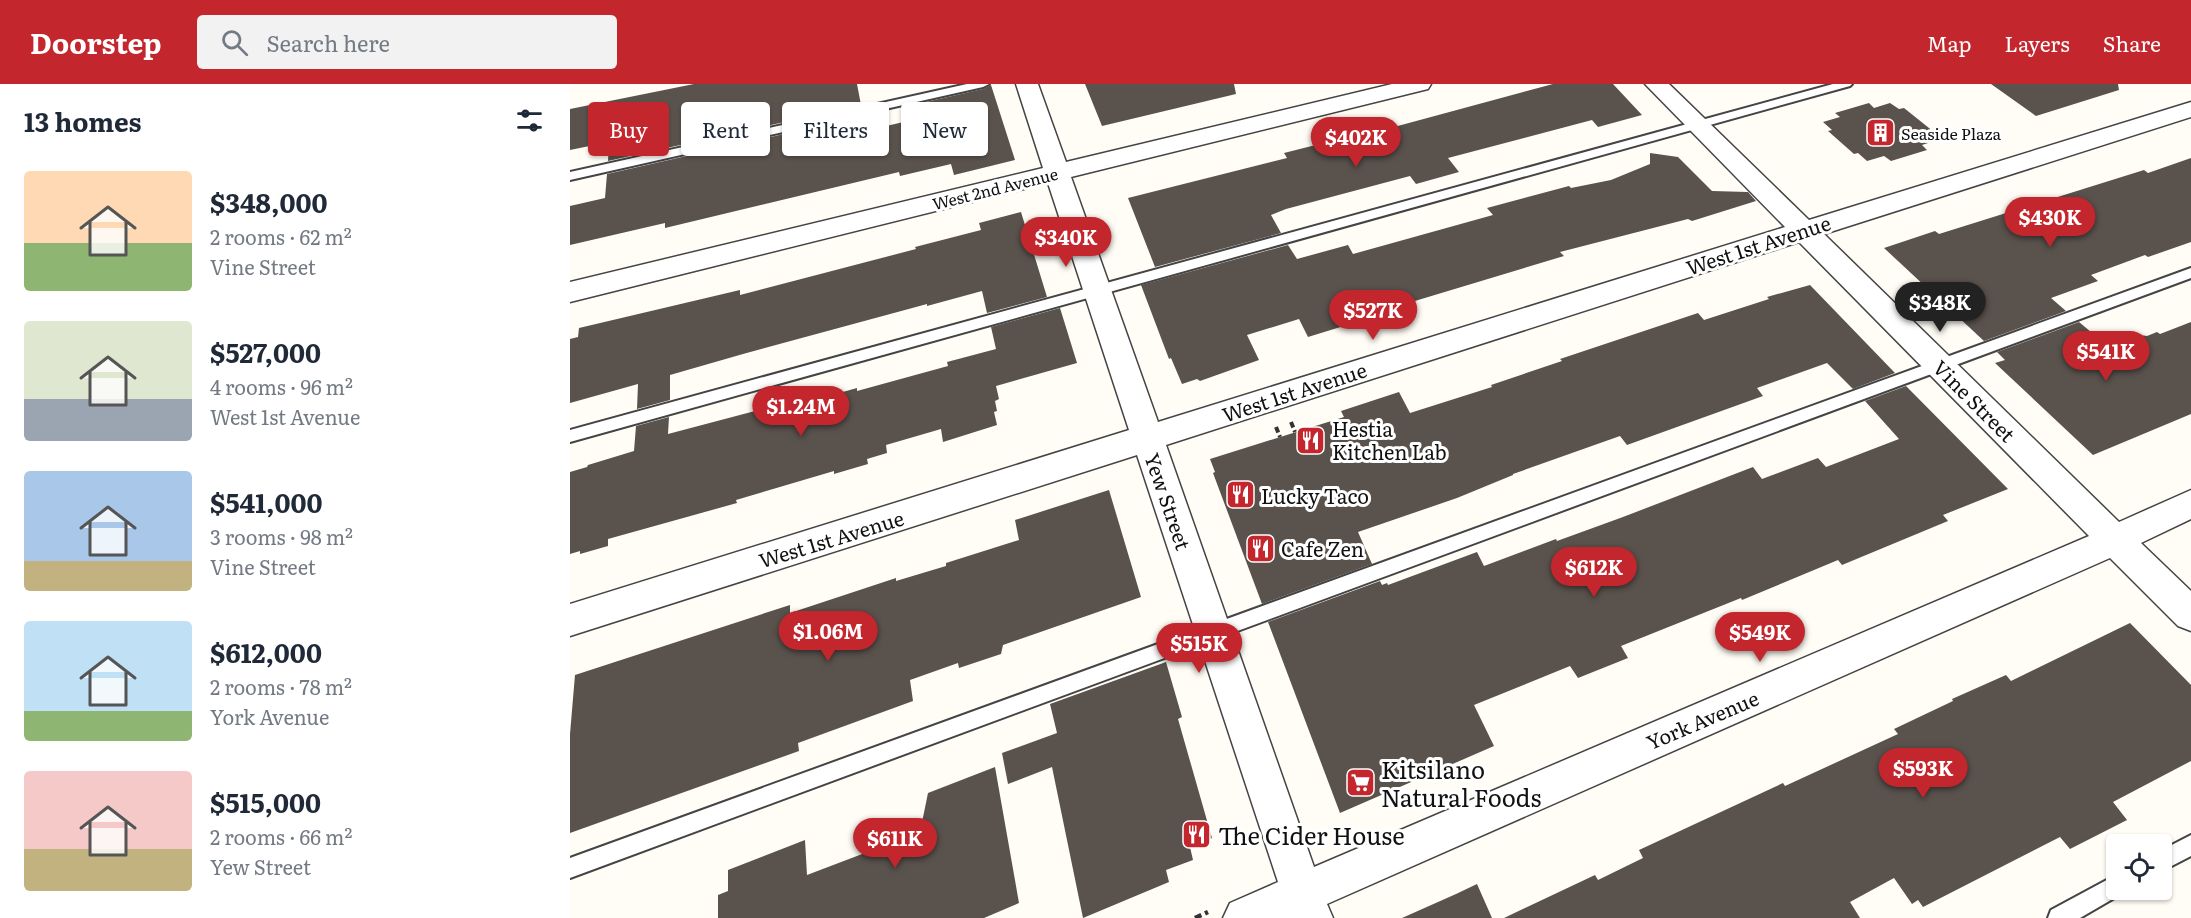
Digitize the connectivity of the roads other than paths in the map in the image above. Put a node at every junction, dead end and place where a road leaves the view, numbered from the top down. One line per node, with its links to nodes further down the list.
1 (983, 84): 9 (lane)
2 (1027, 84): 8 (street, Yew Street)
3 (1420, 84): 8 (street, West 2nd Avenue)
4 (1656, 84): 7 (street, Vine Street)
5 (1846, 84): 7 (lane)
6 (2191, 109): 10 (street, West 1st Avenue)
7 (1697, 125): 10 (street, Vine Street); 12 (lane)
8 (1057, 172): 12 (street, Yew Street); 13 (street, West 2nd Avenue)
9 (570, 176)
10 (1803, 230): 14 (street, Vine Street); 16 (street, West 1st Avenue)
11 (2191, 273): 14 (lane)
12 (1097, 290): 15 (lane); 16 (street, Yew Street)
13 (570, 291)
14 (1940, 366): 18 (street, Vine Street); 21 (lane)
15 (570, 436)
16 (1148, 438): 20 (street, West 1st Avenue); 21 (street, Yew Street)
17 (2191, 504): 18 (street, York Avenue)
18 (2114, 539): 19 (street, Vine Street); 26 (street, York Avenue)
19 (2191, 615)
20 (570, 620)
21 (1214, 633): 24 (lane); 26 (street, Yew Street)
22 (2191, 845): 23 (lane)
23 (2172, 855)
24 (570, 867)
25 (2106, 892): 28 (lane)
26 (1306, 905): 27 (street, York Avenue)
27 (1245, 918)
28 (2059, 918)

